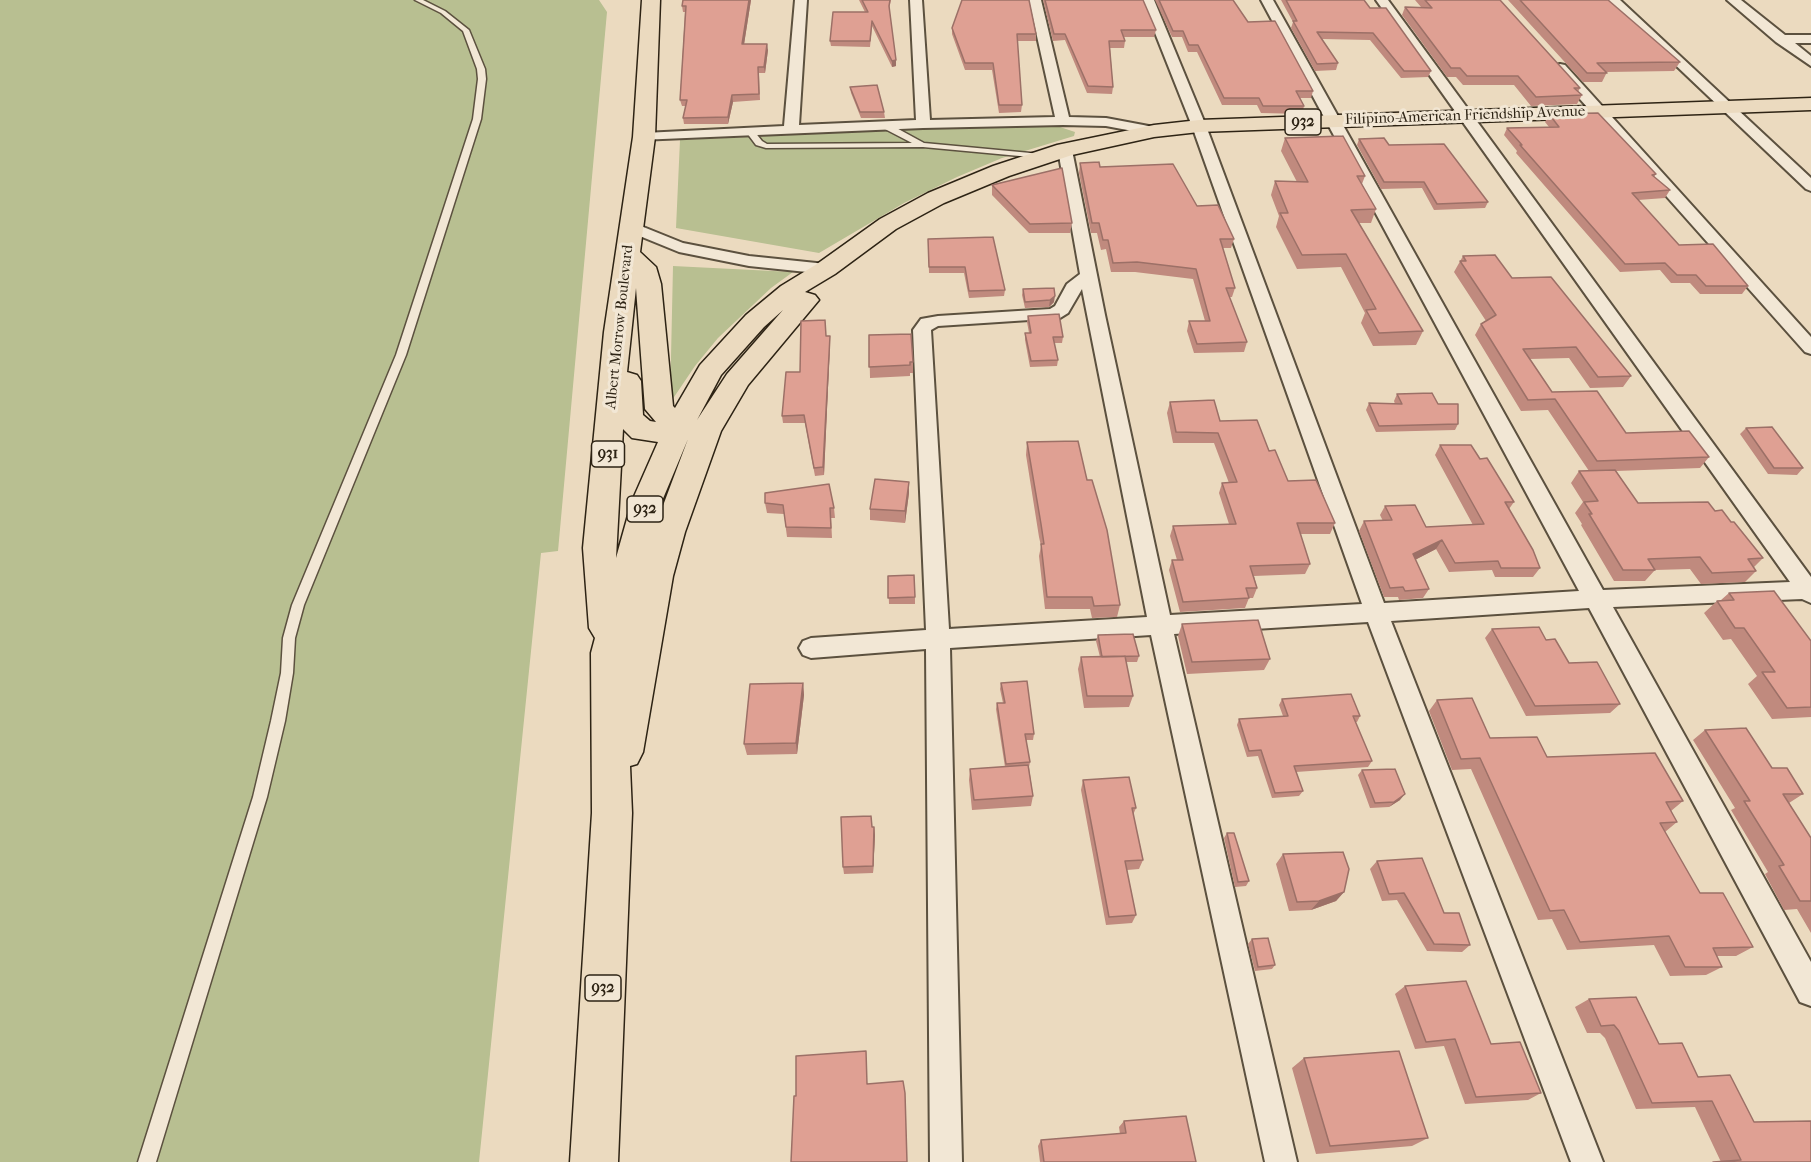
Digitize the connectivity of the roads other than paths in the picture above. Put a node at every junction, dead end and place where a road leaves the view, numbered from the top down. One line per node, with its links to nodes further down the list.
1 (418, 0): 48 (lane)
2 (651, 0): 28 (main road, Albert Morrow Boulevard / 931)
3 (801, 0): 25 (street)
4 (916, 0): 21 (street)
5 (1035, 0): 19 (street)
6 (1148, 0): 22 (street)
7 (1267, 0): 20 (street)
8 (1382, 0): 18 (street)
9 (1613, 0): 16 (street)
10 (1733, 0): 11 (street)
11 (1781, 39): 12 (street); 14 (street)
12 (1811, 39)
13 (1553, 60): 17 (street)
14 (1811, 62)
15 (1811, 104): 16 (main road, Filipino-American Friendship Avenue / 932)
16 (1729, 108): 17 (main road, Filipino-American Friendship Avenue / 932); 32 (street)
17 (1600, 112): 18 (main road, Filipino-American Friendship Avenue / 932); 37 (street)
18 (1467, 116): 20 (main road, Filipino-American Friendship Avenue / 932); 39 (street)
19 (1063, 121): 21 (street); 26 (street)
20 (1333, 121): 22 (main road, Filipino-American Friendship Avenue / 932); 40 (street)
21 (923, 124): 23 (street)
22 (1199, 126): 26 (main road, Filipino-American Friendship Avenue / 932); 41 (street)
23 (888, 127): 24 (street); 29 (lane)
24 (827, 129): 25 (street); 30 (lane)
25 (791, 131): 27 (street)
26 (1155, 131): 31 (main road, Filipino-American Friendship Avenue / 932)
27 (751, 133): 28 (street); 30 (lane)
28 (644, 137): 33 (main road, Albert Morrow Boulevard / 931)
29 (923, 146): 30 (lane); 31 (lane)
30 (834, 147)
31 (1055, 154): 34 (main road, Filipino-American Friendship Avenue / 932); 35 (street)
32 (1811, 186)
33 (630, 241): 34 (street); 36 (main road, Albert Morrow Boulevard / 931); 38 (main road)
34 (826, 268): 38 (main road, Filipino-American Friendship Avenue / 932)
35 (1088, 276): 42 (street); 43 (street)
36 (617, 332): 38 (main road); 45 (main road, Albert Morrow Boulevard / 931)
37 (1811, 348)
38 (693, 429): 45 (main road, Filipino-American Friendship Avenue / 932); 46 (main road, Filipino-American Friendship Avenue / 932)
39 (1810, 591): 40 (street)
40 (1594, 599): 41 (street); 47 (street)
41 (1376, 612): 42 (street); 52 (street)
42 (1160, 624): 43 (street); 51 (street)
43 (938, 639): 44 (street); 50 (street)
44 (811, 648)
45 (608, 653): 46 (main road, Filipino-American Friendship Avenue / 932)
46 (612, 813): 49 (main road, Filipino-American Friendship Avenue / 932)
47 (1811, 992)
48 (147, 1162)
49 (594, 1162)
50 (946, 1162)
51 (1281, 1162)
52 (1587, 1162)

